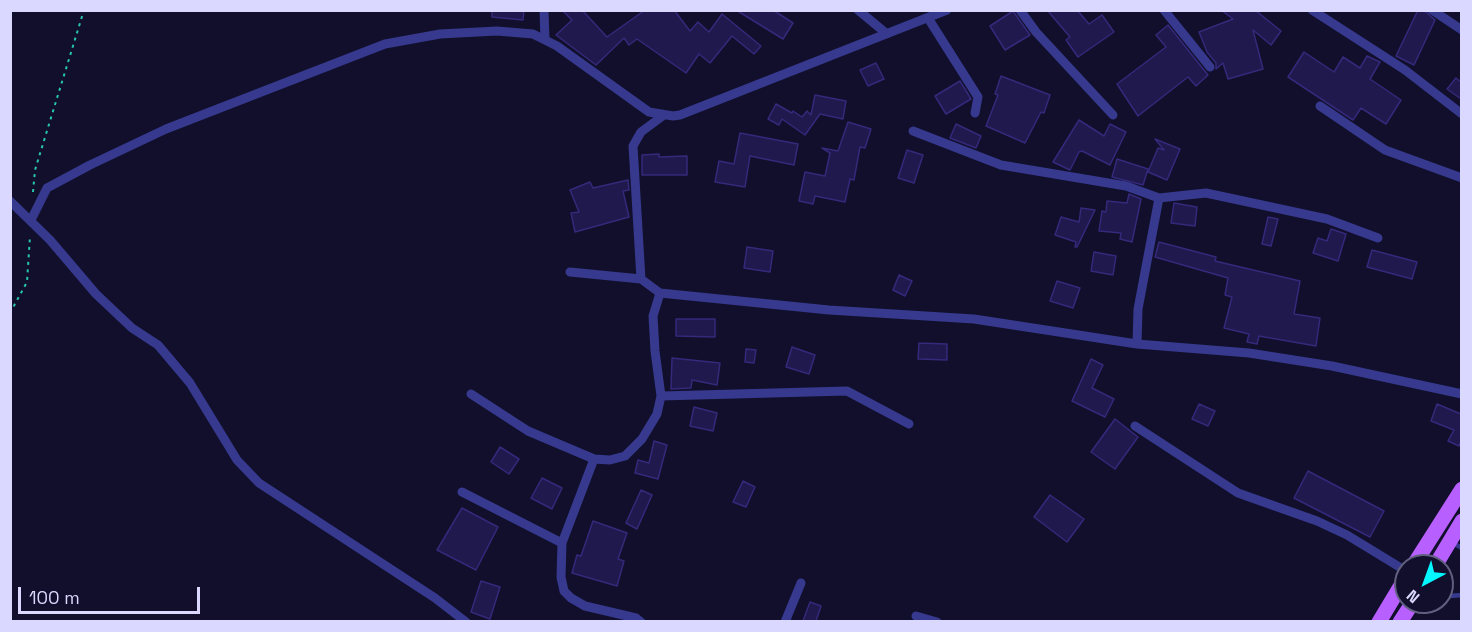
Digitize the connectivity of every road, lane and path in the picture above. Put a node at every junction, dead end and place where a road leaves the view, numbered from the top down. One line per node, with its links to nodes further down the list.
1 (84, 10): 23 (path)
2 (544, 10): 12 (street)
3 (858, 10): 11 (street)
4 (947, 10): 9 (street)
5 (1020, 10): 18 (street)
6 (1164, 10): 13 (street)
7 (1312, 10): 16 (street)
8 (1432, 10): 10 (street)
9 (928, 18): 11 (street); 15 (street)
10 (1461, 30)
11 (887, 34): 17 (street)
12 (545, 40): 17 (street); 23 (street)
13 (1210, 67)
14 (1320, 106): 20 (street)
15 (975, 113)
16 (1461, 114)
17 (664, 115): 26 (street)
18 (1113, 115)
19 (913, 131): 21 (street)
20 (1461, 178)
21 (1159, 198): 24 (street); 29 (street)
22 (10, 201): 23 (street)
23 (31, 220): 28 (path); 46 (street)
24 (1378, 238)
25 (570, 272): 26 (street)
26 (641, 279): 27 (street)
27 (660, 293): 29 (street); 32 (street)
28 (10, 313)
29 (1137, 344): 31 (street)
30 (471, 394): 35 (street)
31 (1461, 394)
32 (661, 396): 33 (street); 35 (street)
33 (909, 424)
34 (1135, 426): 42 (street)
35 (594, 459): 39 (street)
36 (1461, 489): 40 (main road)
37 (462, 492): 39 (street)
38 (1458, 534): 41 (main road)
39 (562, 543): 47 (street)
40 (1420, 554)
41 (1444, 554)
42 (1394, 564)
43 (801, 583): 48 (street)
44 (1394, 597): 50 (main road)
45 (916, 616): 49 (street)
46 (466, 621)
47 (641, 621)
48 (785, 621)
49 (937, 621)
50 (1379, 621)

